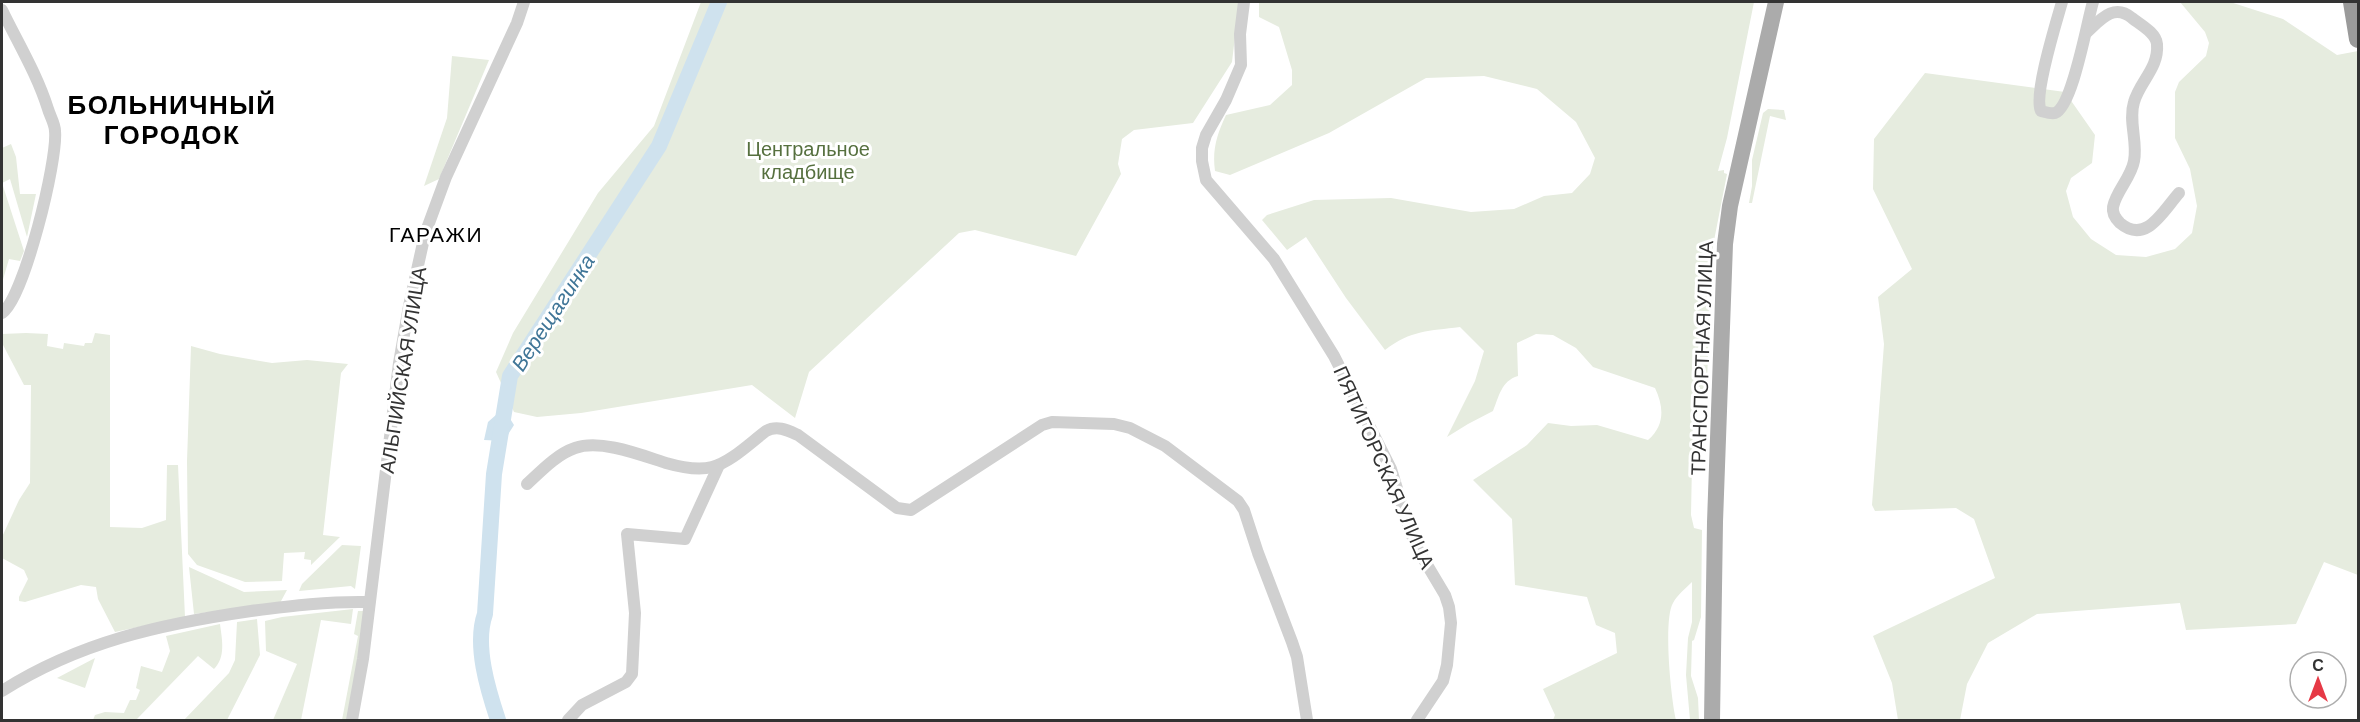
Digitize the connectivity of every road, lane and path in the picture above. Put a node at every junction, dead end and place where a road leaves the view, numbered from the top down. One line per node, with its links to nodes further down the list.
1 (524, 2): 14 (street, АЛЬПИЙСКАЯ УЛИЦА)
2 (1244, 2): 19 (street, ПЯТИГОРСКАЯ УЛИЦА)
3 (1776, 2): 20 (main road, ТРАНСПОРТНАЯ УЛИЦА)
4 (2062, 2): 8 (street)
5 (2093, 2): 8 (street)
6 (2352, 2): 9 (highway)
7 (2, 10): 11 (street)
8 (2087, 32): 10 (street)
9 (2358, 39)
10 (2179, 193)
11 (2, 313)
12 (719, 465): 13 (street); 17 (street); 18 (street)
13 (527, 484)
14 (369, 602): 15 (street); 16 (street, АЛЬПИЙСКАЯ УЛИЦА)
15 (2, 691)
16 (352, 720)
17 (568, 720)
18 (1307, 720)
19 (1417, 720)
20 (1712, 720)

